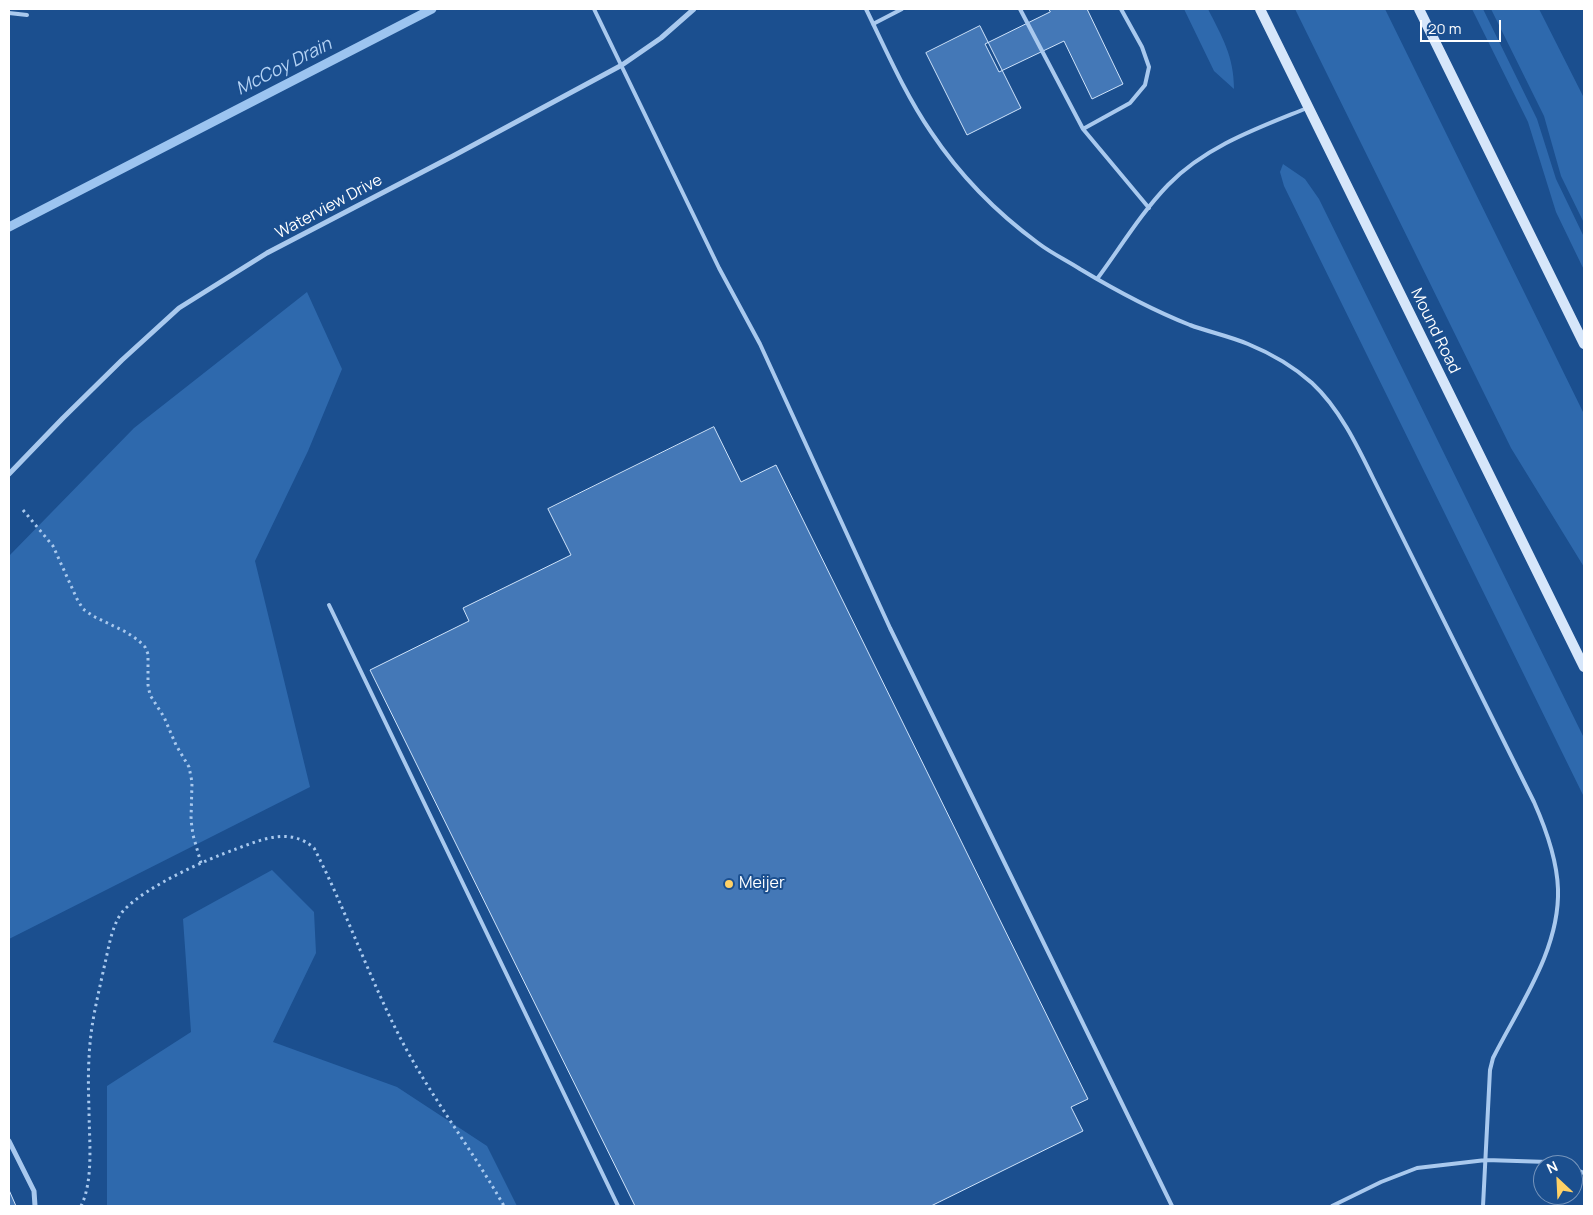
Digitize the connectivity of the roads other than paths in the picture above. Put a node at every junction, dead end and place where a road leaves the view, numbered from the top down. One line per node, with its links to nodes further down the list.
1 (594, 9): 12 (lane)
2 (694, 9): 12 (street, Waterview Drive)
3 (866, 9): 11 (lane)
4 (902, 9): 11 (lane)
5 (1020, 9): 14 (lane)
6 (1121, 9): 14 (lane)
7 (1260, 9): 13 (main road, Mound Road)
8 (1419, 9): 17 (main road)
9 (9, 13): 10 (lane)
10 (27, 15)
11 (873, 24): 16 (lane)
12 (622, 65): 18 (street, Waterview Drive); 26 (lane)
13 (1308, 107): 15 (lane); 20 (main road, Mound Road)
14 (1084, 129): 15 (lane)
15 (1149, 208): 16 (lane)
16 (1097, 279): 22 (lane)
17 (1584, 344)
18 (9, 474)
19 (329, 606): 25 (lane)
20 (1584, 667)
21 (9, 1141): 24 (street)
22 (1486, 1160): 23 (lane); 27 (lane); 28 (lane)
23 (1533, 1162)
24 (34, 1206)
25 (618, 1206)
26 (1172, 1206)
27 (1332, 1206)
28 (1483, 1206)

